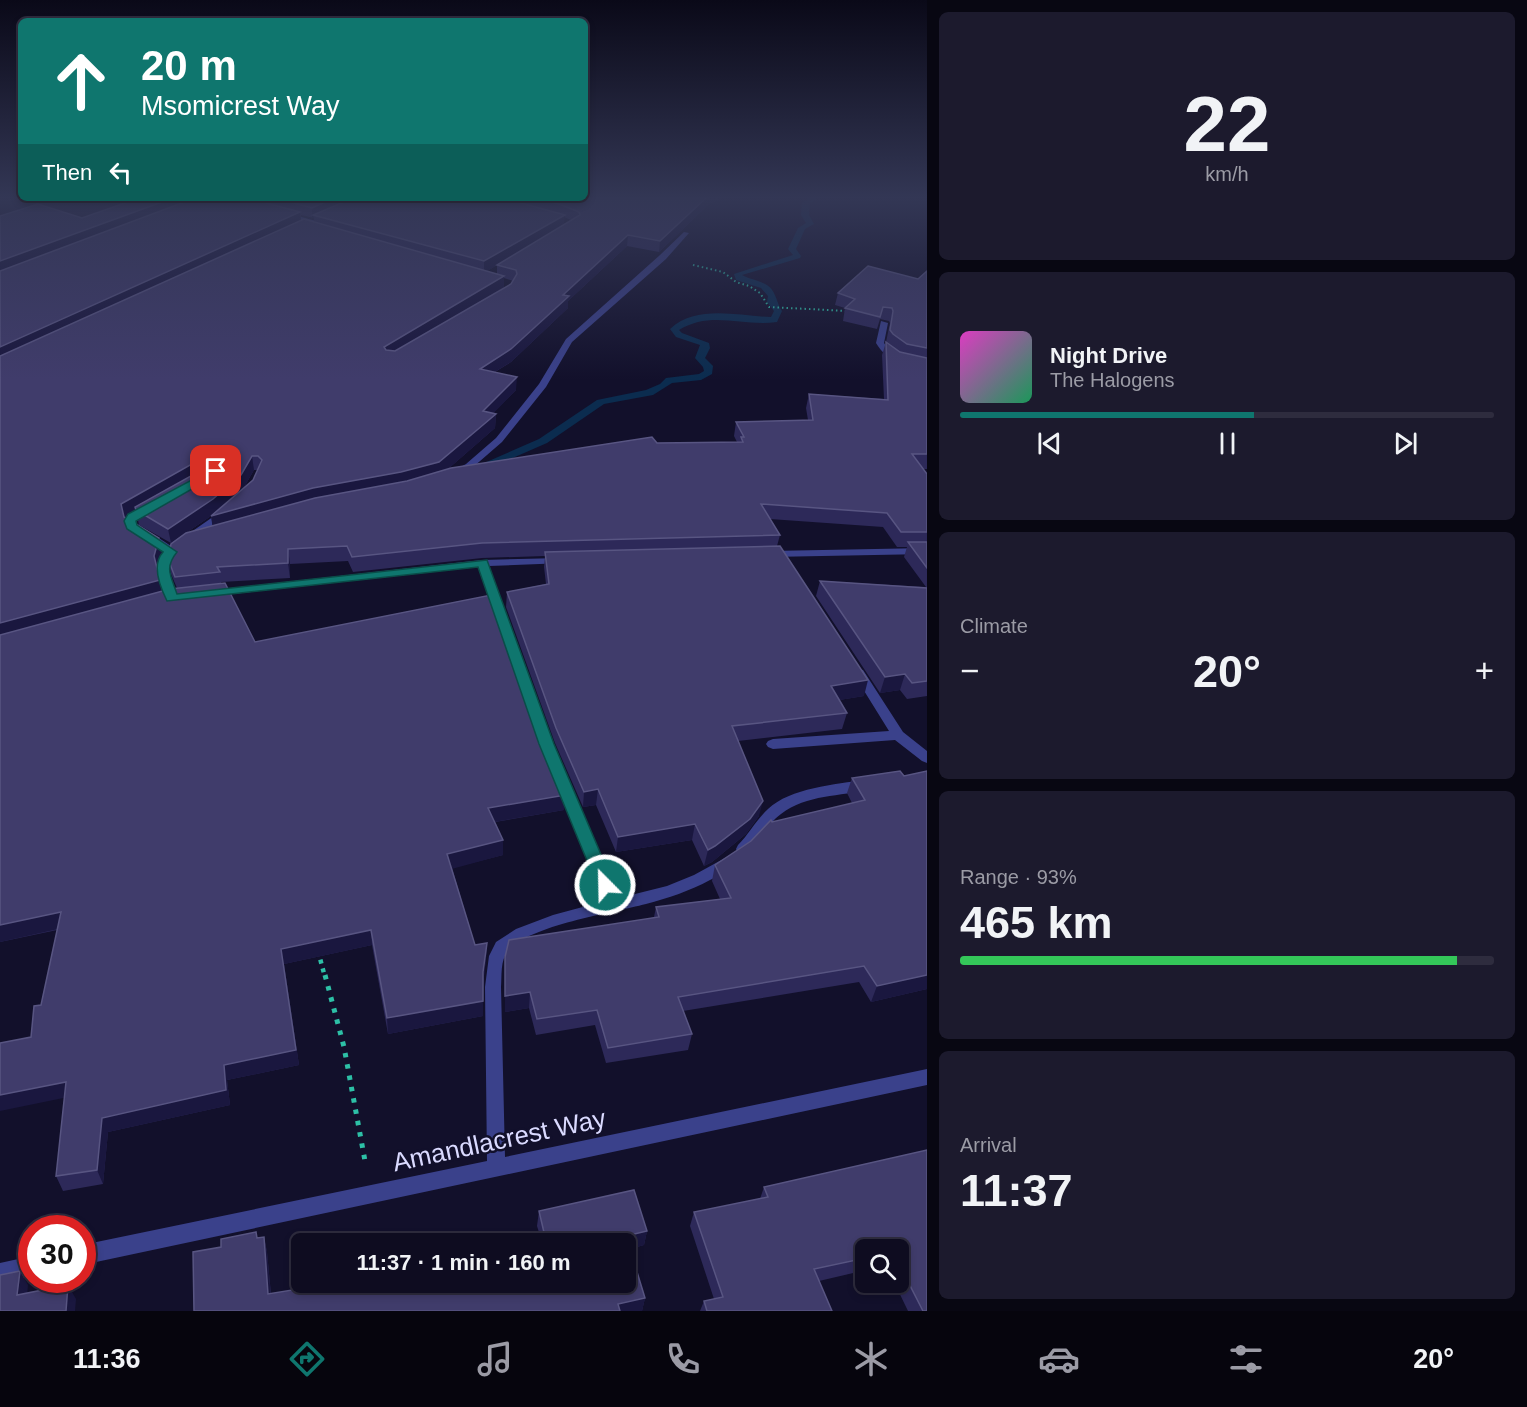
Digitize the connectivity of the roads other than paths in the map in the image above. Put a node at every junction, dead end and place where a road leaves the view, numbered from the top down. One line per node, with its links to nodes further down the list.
1 (662, 258): 4 (street)
2 (884, 323): 3 (street)
3 (927, 367)
4 (443, 480)
5 (160, 501): 10 (street)
6 (235, 504): 8 (street)
7 (205, 538): 8 (street)
8 (183, 544): 10 (street)
9 (927, 551): 11 (street)
10 (171, 552): 15 (street)
11 (758, 555)
12 (578, 560): 13 (street)
13 (482, 563): 14 (street); 21 (street)
14 (207, 594)
15 (172, 599)
16 (853, 665): 17 (street)
17 (898, 735): 18 (street); 19 (street)
18 (773, 744)
19 (927, 759)
20 (885, 781): 21 (street)
21 (614, 905): 23 (street)
22 (927, 1077): 23 (street, Amandlacrest Way)
23 (496, 1168): 24 (street, Amandlacrest Way)
24 (96, 1253)
25 (18, 1269): 26 (street)
26 (0, 1273)

